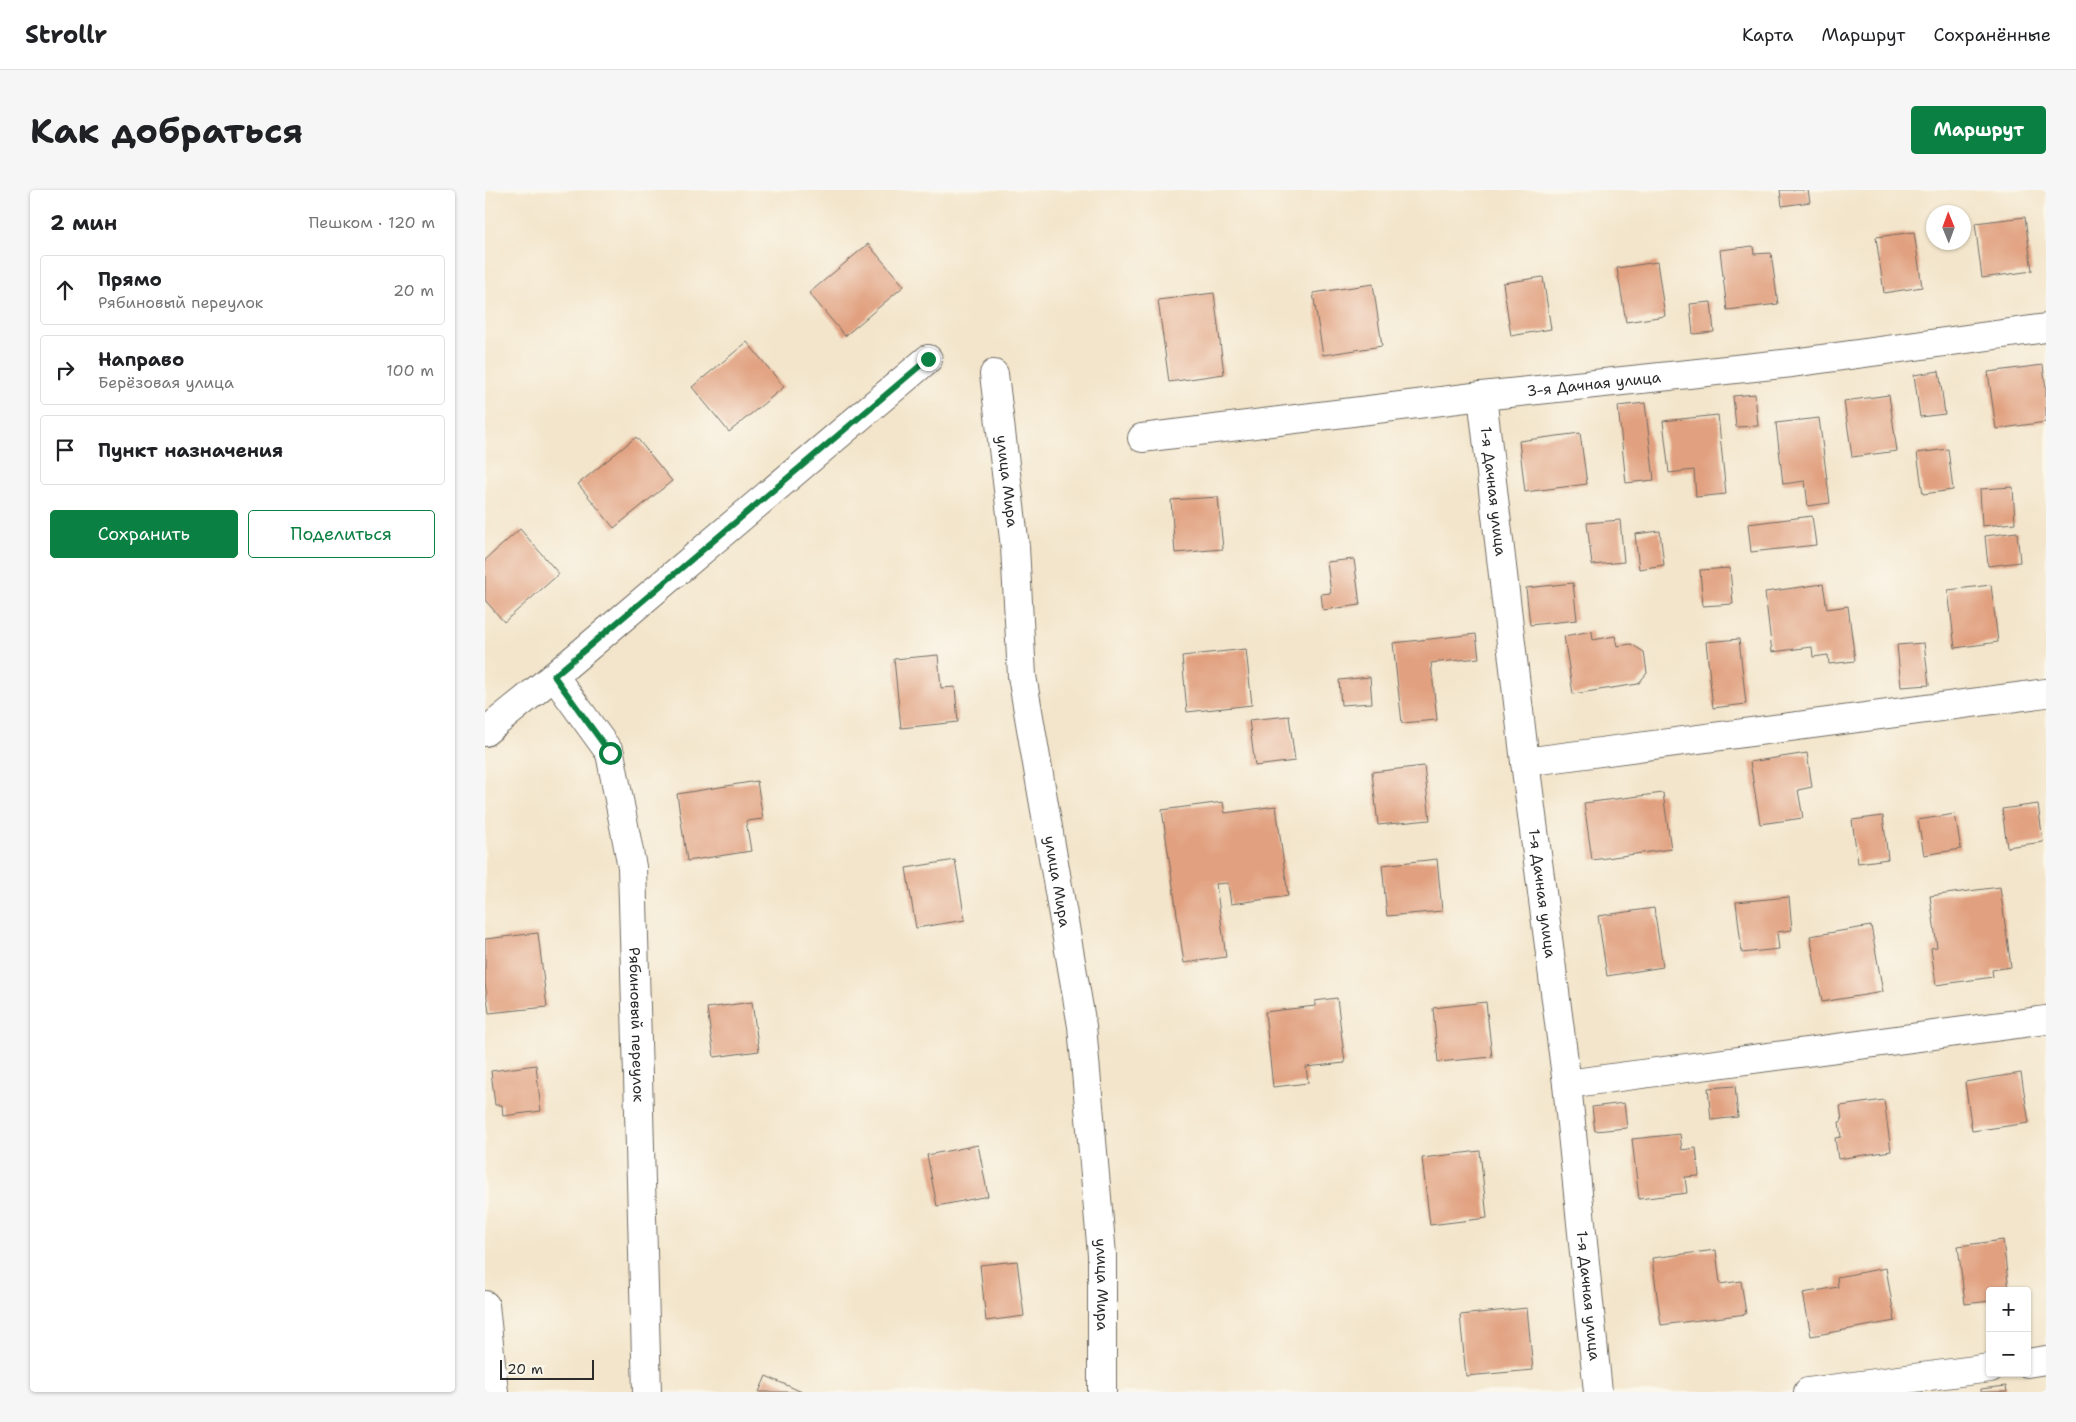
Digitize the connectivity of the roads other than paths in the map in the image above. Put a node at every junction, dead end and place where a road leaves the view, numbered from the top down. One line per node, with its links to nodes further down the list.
1 (2046, 328): 4 (street, 3-я Дачная улица)
2 (928, 359): 6 (street)
3 (994, 374): 18 (street, улица Мира)
4 (1482, 396): 5 (street, 3-я Дачная улица); 9 (street, 1-я Дачная улица)
5 (1142, 438)
6 (554, 676): 8 (street); 17 (street, Рябиновый переулок)
7 (2046, 693): 9 (street)
8 (485, 732)
9 (1525, 762): 11 (street, 1-я Дачная улица)
10 (2046, 1020): 11 (street)
11 (1567, 1084): 19 (street, 1-я Дачная улица)
12 (485, 1305): 16 (street)
13 (2046, 1360): 14 (street)
14 (2031, 1362)
15 (1986, 1369): 20 (street)
16 (494, 1392)
17 (647, 1392)
18 (1102, 1392)
19 (1598, 1392)
20 (1808, 1392)

